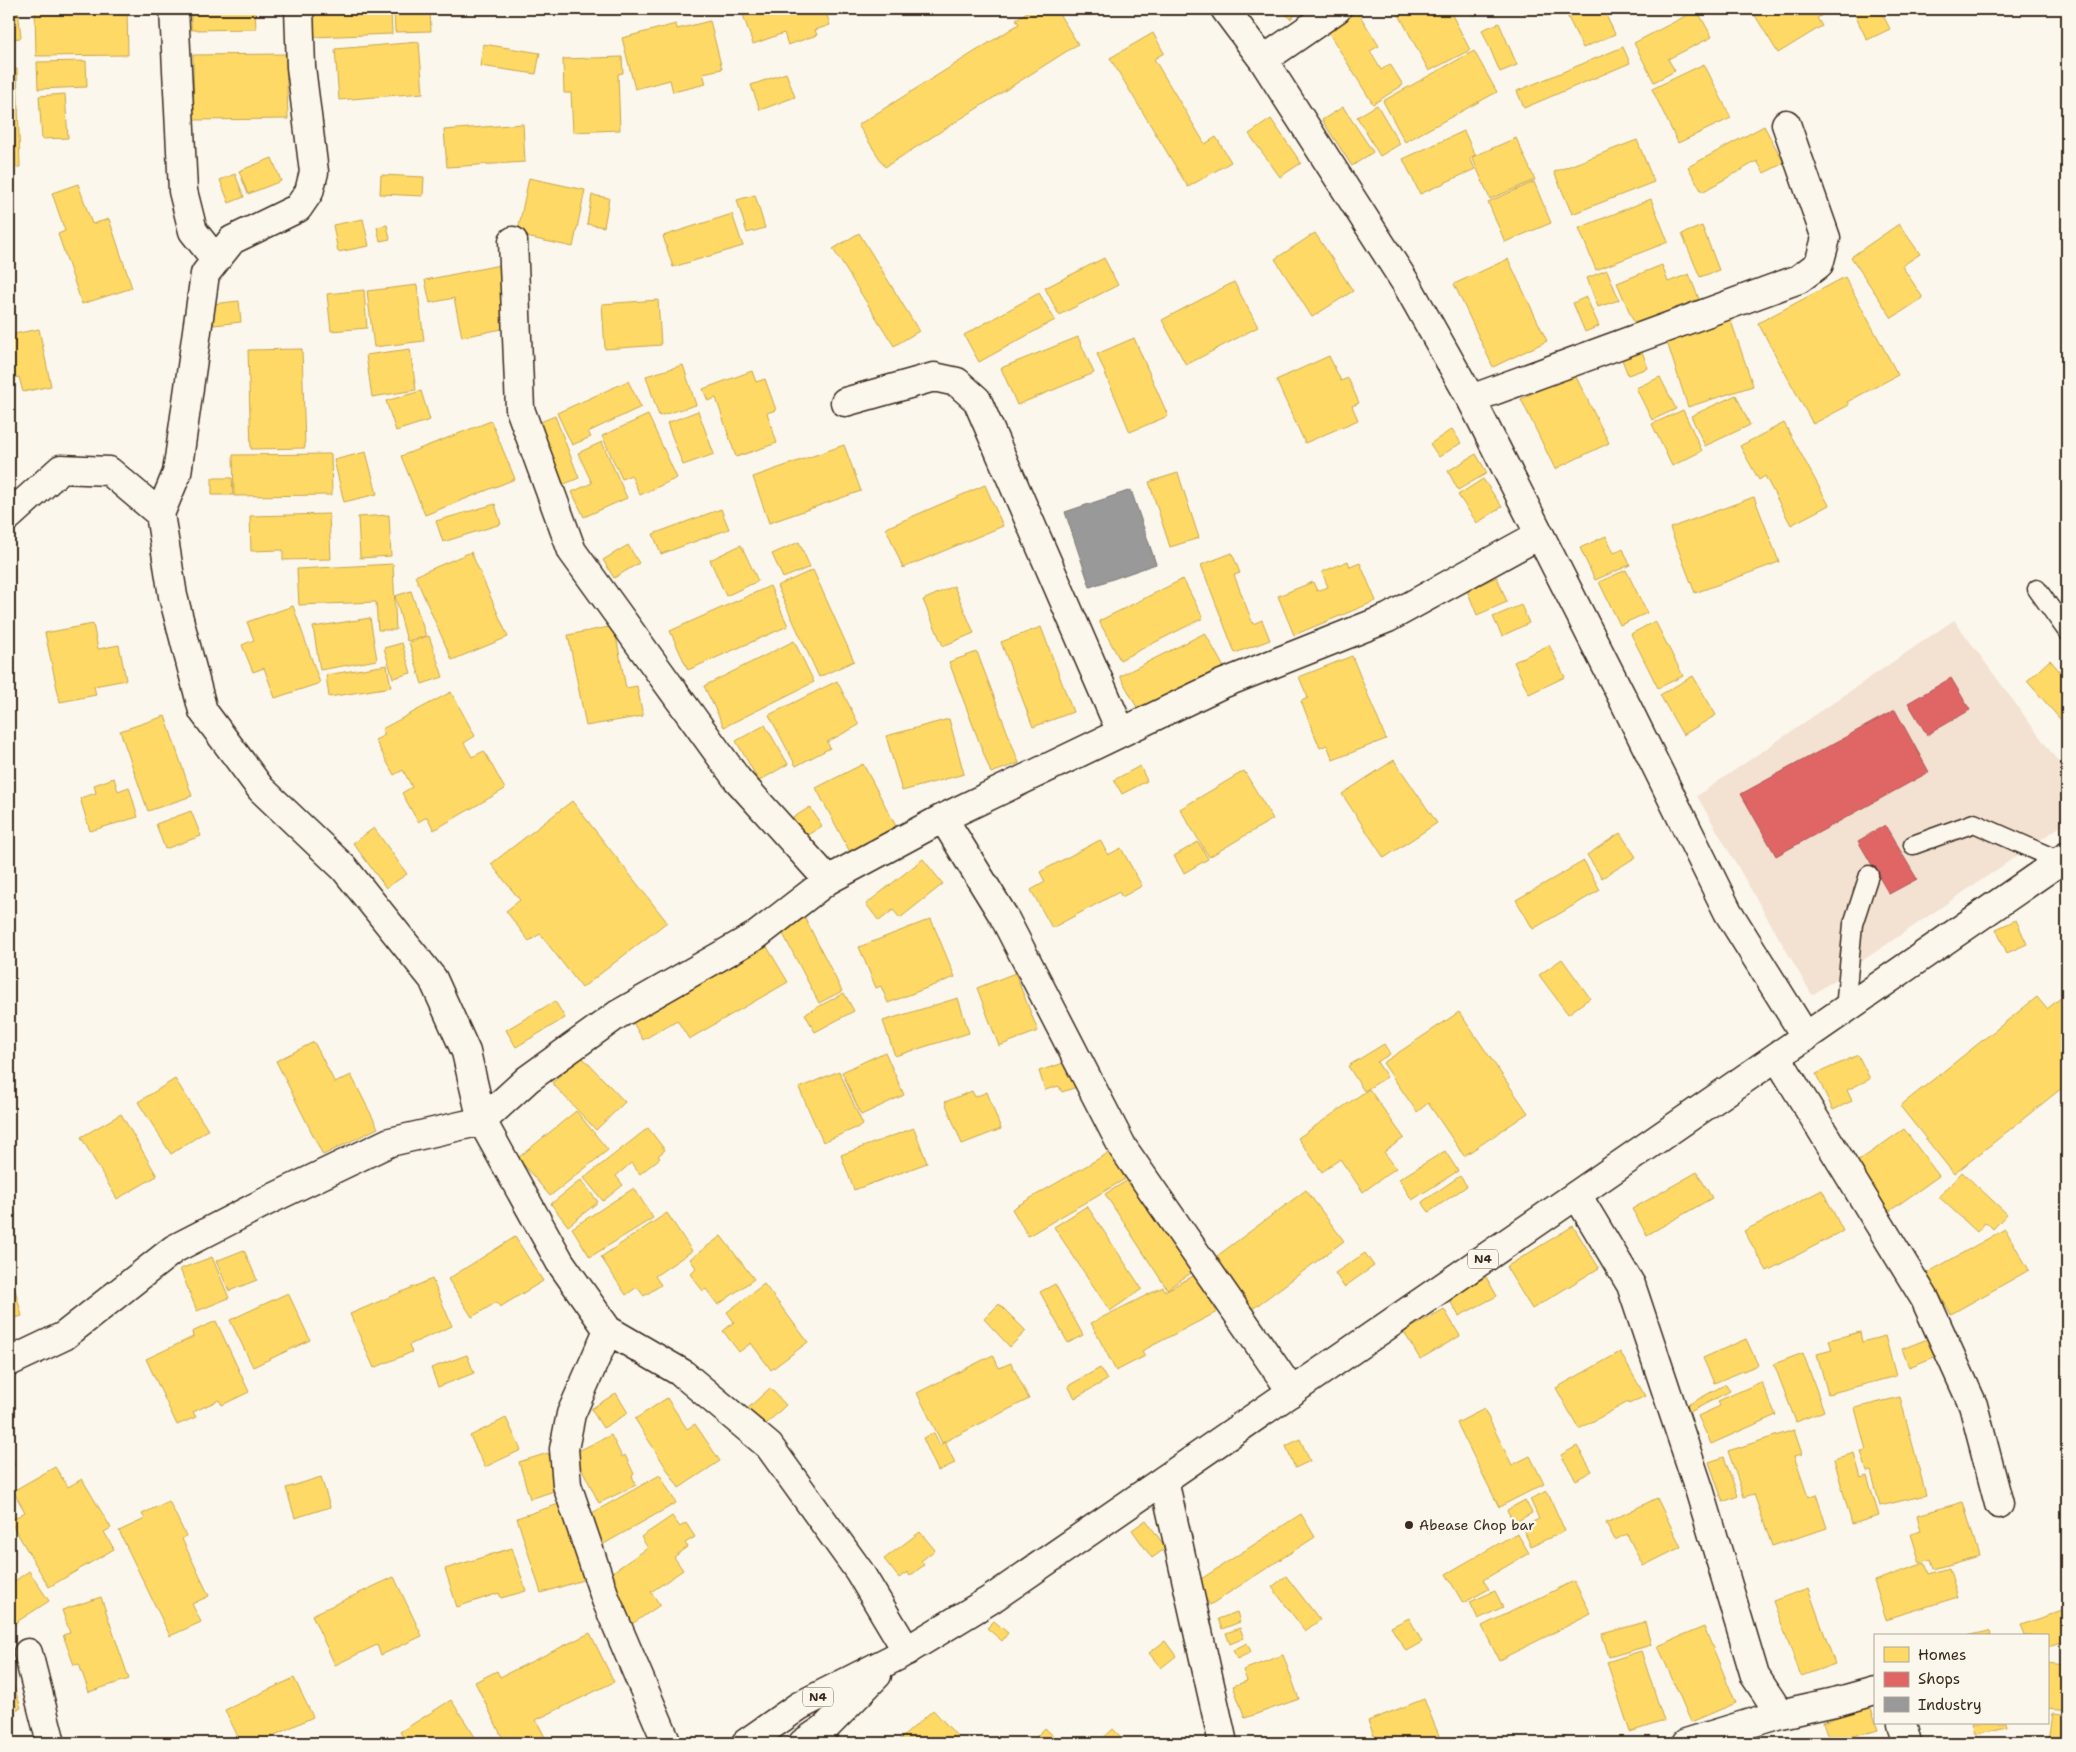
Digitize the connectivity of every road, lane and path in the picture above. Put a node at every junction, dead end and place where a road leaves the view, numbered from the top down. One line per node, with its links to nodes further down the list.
1 (174, 9): 8 (main road)
2 (299, 9): 8 (main road)
3 (1225, 9): 5 (main road)
4 (1337, 9): 5 (main road)
5 (1262, 60): 9 (main road)
6 (1786, 124): 9 (main road)
7 (513, 242): 21 (main road)
8 (216, 260): 11 (main road)
9 (1470, 399): 13 (main road)
10 (845, 402): 16 (main road)
11 (160, 514): 12 (main road); 25 (main road)
12 (9, 516)
13 (1539, 535): 16 (main road); 23 (main road)
14 (2038, 589): 15 (lane)
15 (2067, 631)
16 (1121, 732): 17 (main road)
17 (943, 818): 21 (main road); 29 (main road)
18 (1913, 844): 19 (lane)
19 (2063, 858): 22 (main road, N4)
20 (1868, 875): 22 (lane)
21 (828, 880): 25 (main road)
22 (1846, 1009): 23 (main road, N4)
23 (1806, 1036): 24 (main road, N4)
24 (1777, 1057): 26 (main road, N4); 31 (main road)
25 (482, 1121): 27 (main road); 28 (main road)
26 (1577, 1194): 29 (main road, N4); 35 (main road)
27 (608, 1330): 33 (main road); 38 (main road)
28 (9, 1362)
29 (1292, 1392): 30 (main road, N4)
30 (1164, 1480): 33 (main road, N4); 41 (main road)
31 (1999, 1504)
32 (28, 1653): 37 (main road)
33 (901, 1654): 39 (main road, N4); 40 (main road, N4)
34 (1874, 1691): 35 (main road)
35 (1780, 1714): 42 (main road)
36 (1902, 1724): 43 (main road)
37 (51, 1743)
38 (667, 1743)
39 (746, 1743)
40 (803, 1743)
41 (1223, 1743)
42 (1686, 1743)
43 (1907, 1743)

